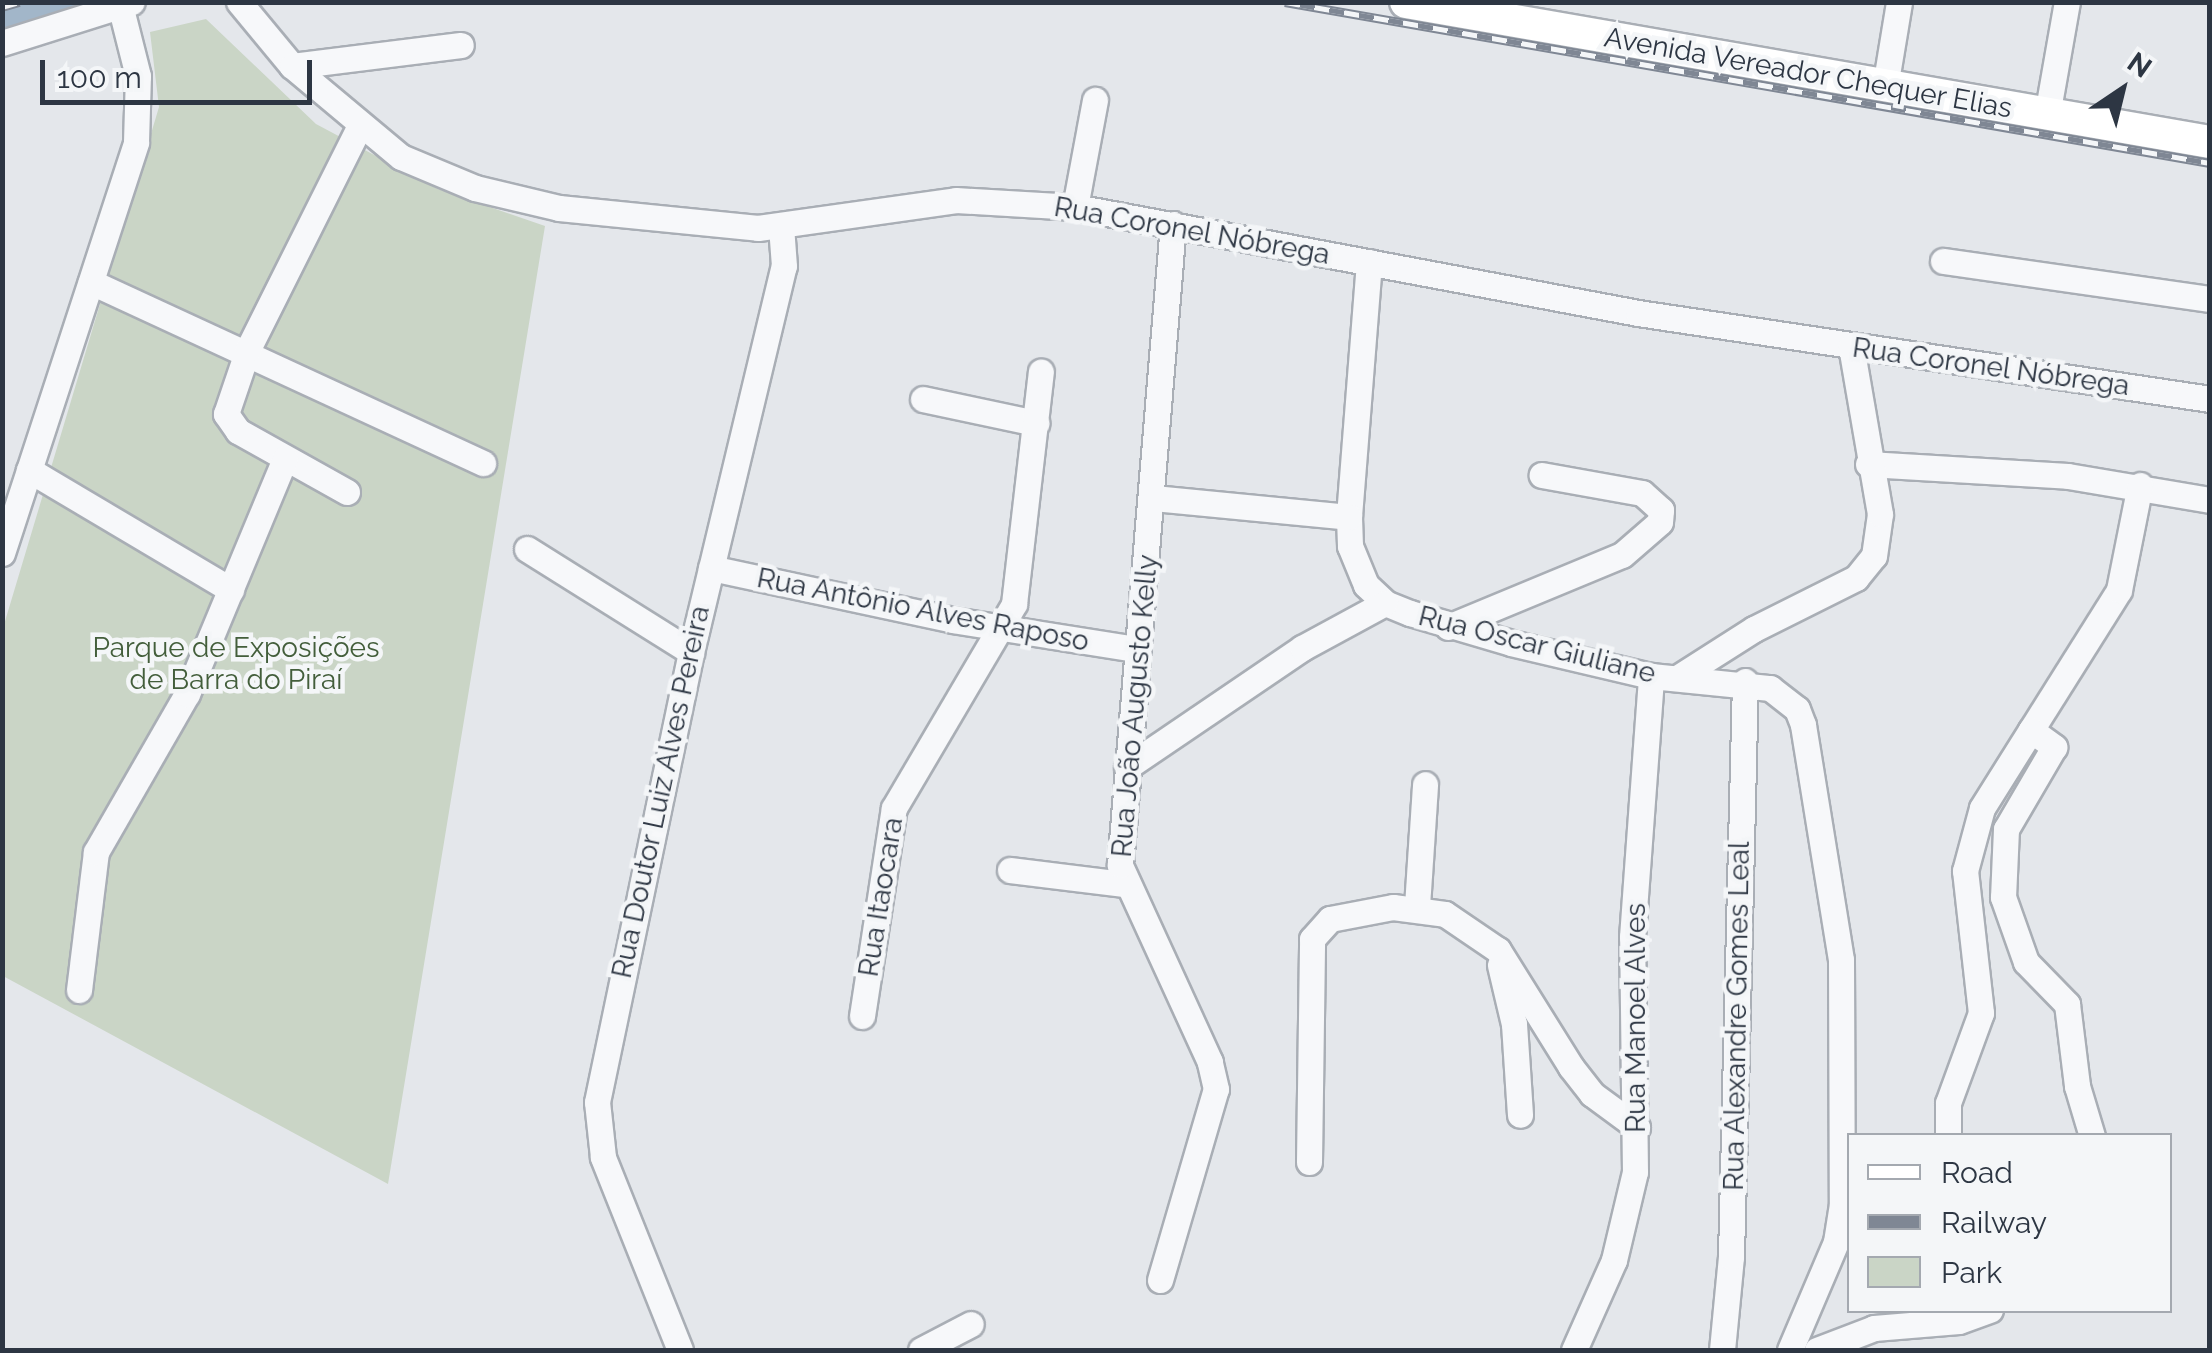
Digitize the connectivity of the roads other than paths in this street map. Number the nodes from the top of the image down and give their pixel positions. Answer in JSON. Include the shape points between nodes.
{"nodes":[{"id":1,"x":240,"y":2,"type":"edge"},
{"id":2,"x":1406,"y":2,"type":"edge"},
{"id":3,"x":1899,"y":2,"type":"edge"},
{"id":4,"x":2067,"y":2,"type":"edge"},
{"id":5,"x":126,"y":4,"type":"edge"},
{"id":6,"x":2,"y":43,"type":"edge"},
{"id":7,"x":461,"y":46,"type":"dead end"},
{"id":8,"x":292,"y":66,"type":"junction"},
{"id":9,"x":1886,"y":87,"type":"junction"},
{"id":10,"x":1095,"y":100,"type":"dead end"},
{"id":11,"x":2047,"y":115,"type":"junction"},
{"id":12,"x":360,"y":127,"type":"junction"},
{"id":13,"x":2210,"y":142,"type":"edge"},
{"id":14,"x":1076,"y":207,"type":"junction"},
{"id":15,"x":1173,"y":224,"type":"junction"},
{"id":16,"x":782,"y":226,"type":"junction"},
{"id":17,"x":1943,"y":261,"type":"dead end"},
{"id":18,"x":1369,"y":262,"type":"junction"},
{"id":19,"x":92,"y":282,"type":"junction"},
{"id":20,"x":2210,"y":299,"type":"edge"},
{"id":21,"x":1851,"y":346,"type":"junction"},
{"id":22,"x":248,"y":349,"type":"junction"},
{"id":23,"x":1041,"y":372,"type":"dead end"},
{"id":24,"x":923,"y":399,"type":"dead end"},
{"id":25,"x":2210,"y":399,"type":"edge"},
{"id":26,"x":1036,"y":423,"type":"junction"},
{"id":27,"x":285,"y":458,"type":"junction"},
{"id":28,"x":484,"y":463,"type":"dead end"},
{"id":29,"x":1868,"y":464,"type":"junction"},
{"id":30,"x":29,"y":470,"type":"junction"},
{"id":31,"x":1542,"y":475,"type":"dead end"},
{"id":32,"x":2140,"y":485,"type":"junction"},
{"id":33,"x":347,"y":492,"type":"dead end"},
{"id":34,"x":1153,"y":498,"type":"junction"},
{"id":35,"x":2210,"y":500,"type":"edge"},
{"id":36,"x":1348,"y":517,"type":"junction"},
{"id":37,"x":527,"y":549,"type":"dead end"},
{"id":38,"x":2,"y":553,"type":"edge"},
{"id":39,"x":711,"y":568,"type":"junction"},
{"id":40,"x":230,"y":590,"type":"junction"},
{"id":41,"x":1385,"y":604,"type":"junction"},
{"id":42,"x":1002,"y":627,"type":"junction"},
{"id":43,"x":1448,"y":627,"type":"junction"},
{"id":44,"x":1137,"y":649,"type":"junction"},
{"id":45,"x":691,"y":652,"type":"junction"},
{"id":46,"x":1664,"y":677,"type":"junction"},
{"id":47,"x":1745,"y":681,"type":"junction"},
{"id":48,"x":2031,"y":730,"type":"junction"},
{"id":49,"x":1128,"y":767,"type":"junction"},
{"id":50,"x":1425,"y":784,"type":"dead end"},
{"id":51,"x":1010,"y":870,"type":"dead end"},
{"id":52,"x":1124,"y":884,"type":"junction"},
{"id":53,"x":1416,"y":906,"type":"junction"},
{"id":54,"x":1498,"y":950,"type":"junction"},
{"id":55,"x":78,"y":990,"type":"dead end"},
{"id":56,"x":862,"y":1016,"type":"dead end"},
{"id":57,"x":1520,"y":1115,"type":"dead end"},
{"id":58,"x":1637,"y":1127,"type":"junction"},
{"id":59,"x":1948,"y":1133,"type":"edge"},
{"id":60,"x":2091,"y":1133,"type":"edge"},
{"id":61,"x":1309,"y":1162,"type":"dead end"},
{"id":62,"x":1160,"y":1280,"type":"dead end"},
{"id":63,"x":1982,"y":1313,"type":"edge"},
{"id":64,"x":972,"y":1324,"type":"dead end"},
{"id":65,"x":680,"y":1350,"type":"edge"},
{"id":66,"x":921,"y":1350,"type":"edge"},
{"id":67,"x":1574,"y":1350,"type":"edge"},
{"id":68,"x":1722,"y":1350,"type":"edge"},
{"id":69,"x":1790,"y":1350,"type":"edge"},
{"id":70,"x":1817,"y":1350,"type":"edge"}],
"edges":[{"from":1,"to":8,"type":"street","name":"Rua Coronel Nóbrega"},
{"from":2,"to":9,"type":"main road","name":"Avenida Vereador Chequer Elias"},
{"from":3,"to":9,"type":"street"},
{"from":4,"to":11,"type":"street"},
{"from":5,"to":6,"type":"street"},
{"from":5,"to":19,"type":"street","via":[[140,108],[136,142]]},
{"from":7,"to":8,"type":"street"},
{"from":8,"to":12,"type":"street","name":"Rua Coronel Nóbrega"},
{"from":9,"to":11,"type":"main road","name":"Avenida Vereador Chequer Elias"},
{"from":10,"to":14,"type":"street"},
{"from":11,"to":13,"type":"main road","name":"Avenida Vereador Chequer Elias"},
{"from":12,"to":16,"type":"street","name":"Rua Coronel Nóbrega","via":[[439,176],[491,192],[618,216]]},
{"from":12,"to":22,"type":"street"},
{"from":14,"to":15,"type":"street","name":"Rua Coronel Nóbrega"},
{"from":14,"to":16,"type":"street","name":"Rua Coronel Nóbrega","via":[[956,200]]},
{"from":15,"to":18,"type":"street","name":"Rua Coronel Nóbrega"},
{"from":15,"to":34,"type":"street","name":"Rua João Augusto Kelly"},
{"from":16,"to":39,"type":"street","name":"Rua Doutor Luiz Alves Pereira","via":[[784,266]]},
{"from":17,"to":20,"type":"street"},
{"from":18,"to":21,"type":"street","name":"Rua Coronel Nóbrega"},
{"from":18,"to":36,"type":"street","name":"Rua Oscar Giuliane"},
{"from":19,"to":22,"type":"street"},
{"from":19,"to":30,"type":"street"},
{"from":21,"to":25,"type":"street","name":"Rua Coronel Nóbrega"},
{"from":21,"to":29,"type":"street"},
{"from":22,"to":27,"type":"street","via":[[226,414],[238,431]]},
{"from":22,"to":28,"type":"street"},
{"from":23,"to":26,"type":"street","name":"Rua Itaocara"},
{"from":24,"to":26,"type":"street"},
{"from":26,"to":42,"type":"street","name":"Rua Itaocara","via":[[1018,588]]},
{"from":27,"to":33,"type":"street"},
{"from":27,"to":40,"type":"street"},
{"from":29,"to":32,"type":"street"},
{"from":29,"to":46,"type":"street","via":[[1882,537],[1856,578]]},
{"from":30,"to":38,"type":"street"},
{"from":30,"to":40,"type":"street"},
{"from":31,"to":43,"type":"street","via":[[1642,493],[1661,510],[1660,522],[1622,555]]},
{"from":32,"to":35,"type":"street"},
{"from":32,"to":48,"type":"street","via":[[2119,590]]},
{"from":34,"to":36,"type":"street"},
{"from":34,"to":44,"type":"street","name":"Rua João Augusto Kelly"},
{"from":36,"to":41,"type":"street","name":"Rua Oscar Giuliane","via":[[1356,567]]},
{"from":37,"to":45,"type":"street"},
{"from":39,"to":42,"type":"street","name":"Rua Antônio Alves Raposo"},
{"from":39,"to":45,"type":"street","name":"Rua Doutor Luiz Alves Pereira"},
{"from":40,"to":55,"type":"street","via":[[187,694],[96,852]]},
{"from":41,"to":43,"type":"street","name":"Rua Oscar Giuliane"},
{"from":41,"to":49,"type":"street","via":[[1302,648]]},
{"from":42,"to":44,"type":"street","name":"Rua Antônio Alves Raposo"},
{"from":42,"to":56,"type":"street","name":"Rua Itaocara","via":[[894,808]]},
{"from":43,"to":46,"type":"street","name":"Rua Oscar Giuliane"},
{"from":44,"to":49,"type":"street","name":"Rua João Augusto Kelly"},
{"from":45,"to":65,"type":"street","name":"Rua Doutor Luiz Alves Pereira","via":[[596,1102],[604,1157]]},
{"from":46,"to":47,"type":"street","name":"Rua Oscar Giuliane"},
{"from":46,"to":58,"type":"street","name":"Rua Manoel Alves","via":[[1632,937]]},
{"from":47,"to":68,"type":"street","name":"Rua Alexandre Gomes Leal","via":[[1732,1257]]},
{"from":47,"to":69,"type":"street","via":[[1786,697],[1803,724],[1841,960],[1841,1222]]},
{"from":48,"to":59,"type":"street","via":[[1982,808],[1965,871],[1980,1013],[1948,1103]]},
{"from":48,"to":60,"type":"street","via":[[2054,747],[2006,829],[2003,897],[2026,962],[2067,1004],[2074,1073]]},
{"from":49,"to":52,"type":"street","name":"Rua João Augusto Kelly","via":[[1119,847]]},
{"from":50,"to":53,"type":"street"},
{"from":51,"to":52,"type":"street"},
{"from":52,"to":62,"type":"street","name":"Rua João Augusto Kelly","via":[[1210,1062],[1216,1090]]},
{"from":53,"to":54,"type":"street","via":[[1468,926]]},
{"from":53,"to":61,"type":"street","via":[[1363,911],[1316,928]]},
{"from":54,"to":57,"type":"street","via":[[1514,1024]]},
{"from":54,"to":58,"type":"street","via":[[1582,1081]]},
{"from":58,"to":67,"type":"street","name":"Rua Manoel Alves","via":[[1621,1236]]},
{"from":63,"to":70,"type":"street","via":[[1874,1328]]},
{"from":64,"to":66,"type":"street"}]}
